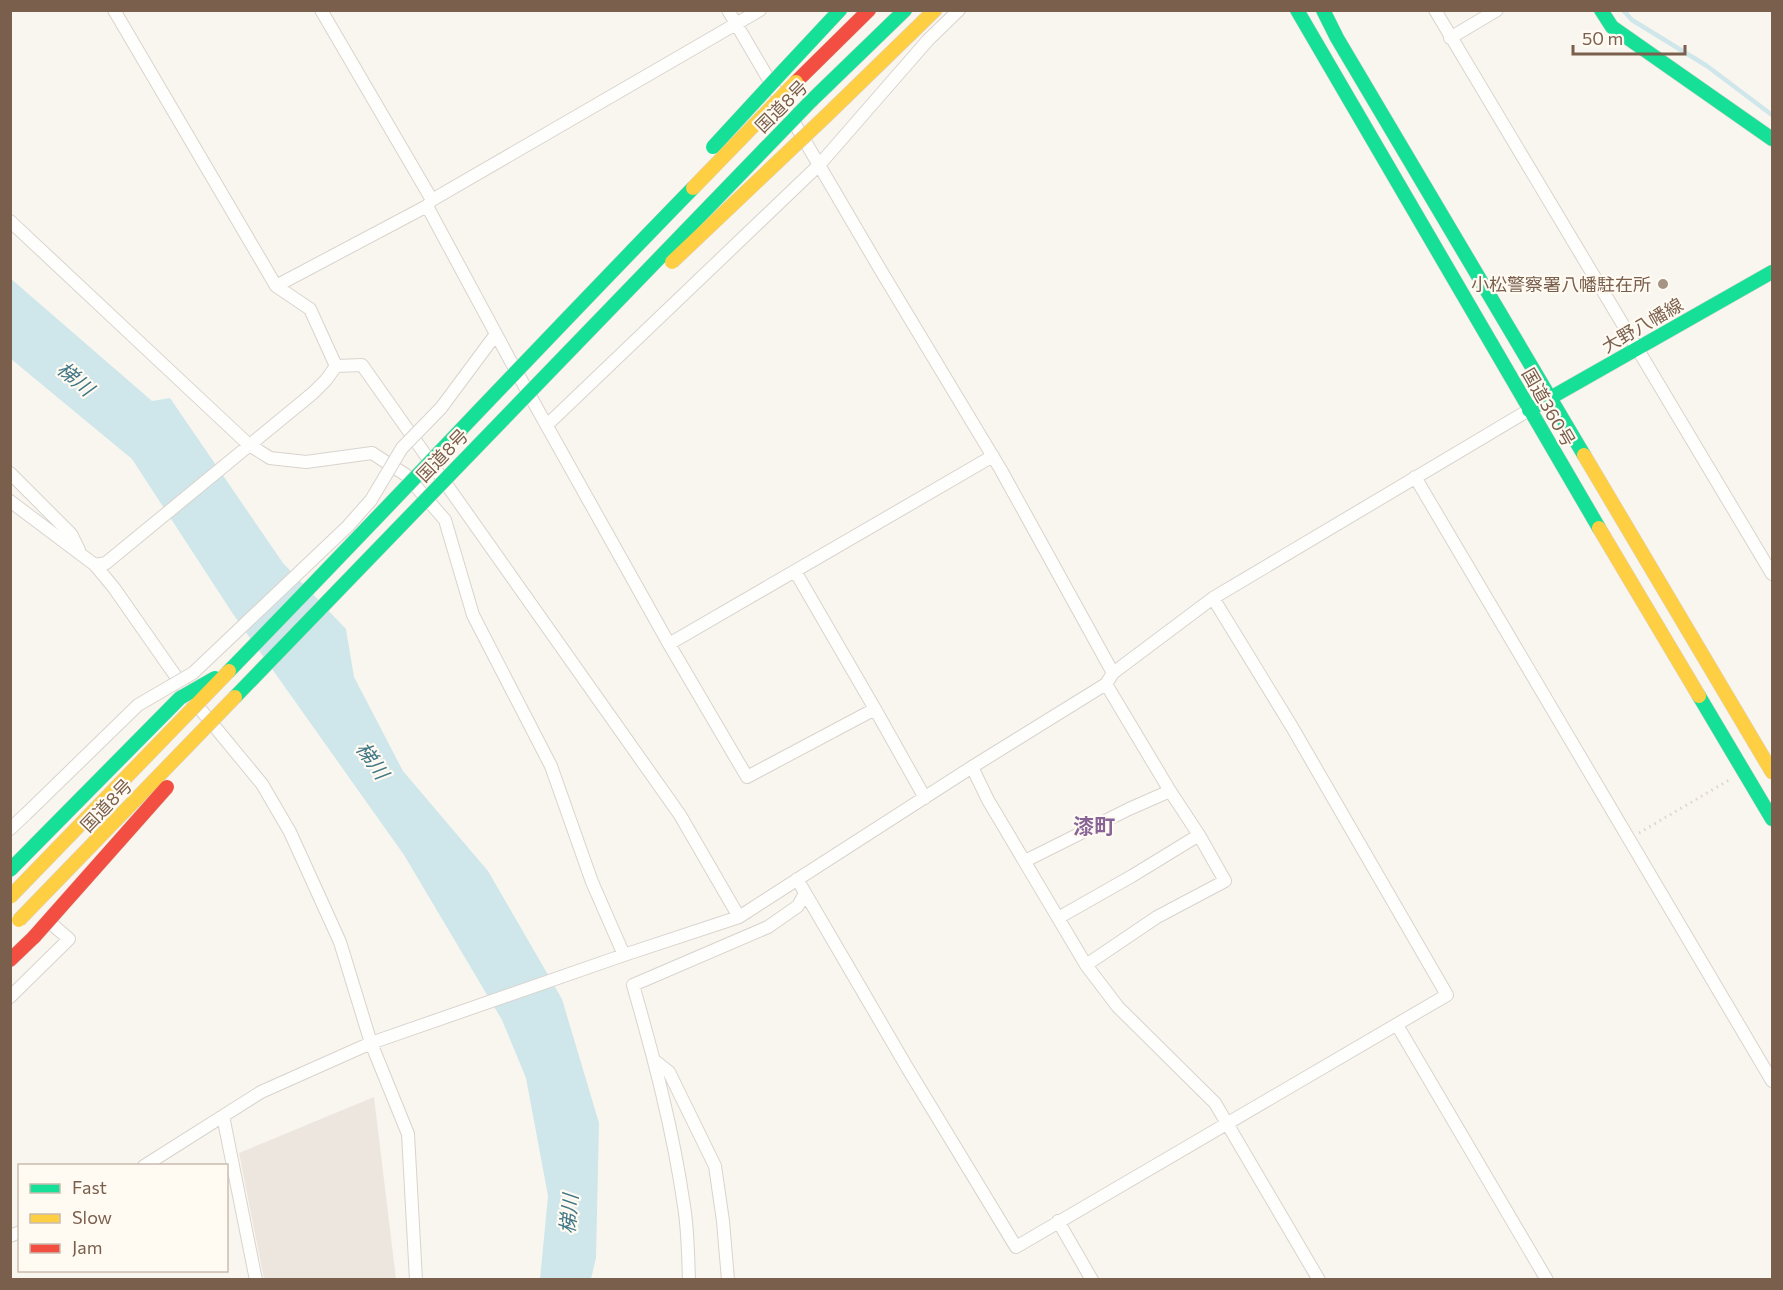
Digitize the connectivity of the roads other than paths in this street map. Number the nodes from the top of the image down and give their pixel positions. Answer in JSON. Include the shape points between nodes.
{"nodes":[{"id":1,"x":114,"y":10,"type":"edge"},
{"id":2,"x":321,"y":10,"type":"edge"},
{"id":3,"x":729,"y":10,"type":"edge"},
{"id":4,"x":760,"y":10,"type":"edge"},
{"id":5,"x":840,"y":10,"type":"edge"},
{"id":6,"x":869,"y":10,"type":"edge"},
{"id":7,"x":905,"y":10,"type":"edge"},
{"id":8,"x":935,"y":10,"type":"edge"},
{"id":9,"x":959,"y":10,"type":"edge"},
{"id":10,"x":1297,"y":10,"type":"edge"},
{"id":11,"x":1323,"y":10,"type":"edge"},
{"id":12,"x":1435,"y":10,"type":"edge"},
{"id":13,"x":1497,"y":10,"type":"edge"},
{"id":14,"x":1601,"y":10,"type":"edge"},
{"id":15,"x":737,"y":24,"type":"junction"},
{"id":16,"x":1450,"y":39,"type":"junction"},
{"id":17,"x":1773,"y":139,"type":"edge"},
{"id":18,"x":820,"y":164,"type":"junction"},
{"id":19,"x":429,"y":203,"type":"junction"},
{"id":20,"x":10,"y":221,"type":"edge"},
{"id":21,"x":1773,"y":272,"type":"edge"},
{"id":22,"x":606,"y":277,"type":"junction"},
{"id":23,"x":276,"y":286,"type":"junction"},
{"id":24,"x":626,"y":290,"type":"junction"},
{"id":25,"x":496,"y":334,"type":"junction"},
{"id":26,"x":1638,"y":349,"type":"junction"},
{"id":27,"x":336,"y":366,"type":"junction"},
{"id":28,"x":1550,"y":398,"type":"junction"},
{"id":29,"x":1529,"y":410,"type":"junction"},
{"id":30,"x":547,"y":425,"type":"junction"},
{"id":31,"x":246,"y":447,"type":"junction"},
{"id":32,"x":993,"y":456,"type":"junction"},
{"id":33,"x":10,"y":473,"type":"edge"},
{"id":34,"x":1415,"y":477,"type":"junction"},
{"id":35,"x":10,"y":501,"type":"edge"},
{"id":36,"x":81,"y":554,"type":"junction"},
{"id":37,"x":100,"y":564,"type":"junction"},
{"id":38,"x":795,"y":571,"type":"junction"},
{"id":39,"x":1773,"y":574,"type":"edge"},
{"id":40,"x":1213,"y":598,"type":"junction"},
{"id":41,"x":669,"y":644,"type":"junction"},
{"id":42,"x":234,"y":668,"type":"junction"},
{"id":43,"x":1113,"y":673,"type":"junction"},
{"id":44,"x":256,"y":676,"type":"junction"},
{"id":45,"x":1106,"y":684,"type":"junction"},
{"id":46,"x":875,"y":709,"type":"junction"},
{"id":47,"x":972,"y":767,"type":"junction"},
{"id":48,"x":1773,"y":772,"type":"edge"},
{"id":49,"x":1170,"y":791,"type":"junction"},
{"id":50,"x":925,"y":798,"type":"junction"},
{"id":51,"x":1773,"y":819,"type":"edge"},
{"id":52,"x":10,"y":829,"type":"edge"},
{"id":53,"x":1199,"y":835,"type":"junction"},
{"id":54,"x":1025,"y":861,"type":"junction"},
{"id":55,"x":10,"y":870,"type":"edge"},
{"id":56,"x":796,"y":879,"type":"junction"},
{"id":57,"x":805,"y":893,"type":"junction"},
{"id":58,"x":10,"y":897,"type":"edge"},
{"id":59,"x":739,"y":917,"type":"junction"},
{"id":60,"x":1058,"y":918,"type":"junction"},
{"id":61,"x":15,"y":925,"type":"edge"},
{"id":62,"x":54,"y":926,"type":"dead end"},
{"id":63,"x":624,"y":955,"type":"junction"},
{"id":64,"x":10,"y":960,"type":"edge"},
{"id":65,"x":1086,"y":964,"type":"junction"},
{"id":66,"x":10,"y":997,"type":"edge"},
{"id":67,"x":1397,"y":1025,"type":"junction"},
{"id":68,"x":376,"y":1042,"type":"junction"},
{"id":69,"x":655,"y":1061,"type":"junction"},
{"id":70,"x":1773,"y":1082,"type":"edge"},
{"id":71,"x":223,"y":1116,"type":"junction"},
{"id":72,"x":1228,"y":1123,"type":"junction"},
{"id":73,"x":147,"y":1164,"type":"edge"},
{"id":74,"x":1058,"y":1221,"type":"junction"},
{"id":75,"x":256,"y":1280,"type":"edge"},
{"id":76,"x":416,"y":1280,"type":"edge"},
{"id":77,"x":689,"y":1280,"type":"edge"},
{"id":78,"x":728,"y":1280,"type":"edge"},
{"id":79,"x":1092,"y":1280,"type":"edge"},
{"id":80,"x":1319,"y":1280,"type":"edge"},
{"id":81,"x":1547,"y":1280,"type":"edge"}],
"edges":[{"from":1,"to":23,"type":"street"},
{"from":2,"to":19,"type":"street"},
{"from":3,"to":15,"type":"street"},
{"from":4,"to":15,"type":"street"},
{"from":5,"to":22,"type":"main road","bridge":true,"via":[[695,167]]},
{"from":6,"to":22,"type":"main road","name":"国道8号","bridge":true},
{"from":7,"to":24,"type":"main road","name":"国道8号","bridge":true},
{"from":8,"to":24,"type":"main road","bridge":true,"via":[[669,265]]},
{"from":9,"to":18,"type":"street"},
{"from":10,"to":29,"type":"main road","name":"国道360号"},
{"from":11,"to":28,"type":"main road","name":"国道360号"},
{"from":12,"to":16,"type":"street"},
{"from":13,"to":16,"type":"street"},
{"from":14,"to":17,"type":"main road","via":[[1612,27]]},
{"from":15,"to":18,"type":"street"},
{"from":15,"to":19,"type":"street"},
{"from":16,"to":26,"type":"street"},
{"from":18,"to":30,"type":"street"},
{"from":18,"to":32,"type":"street"},
{"from":19,"to":23,"type":"street"},
{"from":19,"to":25,"type":"street"},
{"from":20,"to":31,"type":"street"},
{"from":21,"to":26,"type":"main road","name":"大野八幡線"},
{"from":22,"to":42,"type":"main road","name":"国道8号","bridge":true},
{"from":23,"to":27,"type":"street","via":[[310,309]]},
{"from":24,"to":44,"type":"main road","name":"国道8号","bridge":true},
{"from":25,"to":30,"type":"street"},
{"from":25,"to":52,"type":"street","bridge":true,"via":[[441,408],[402,448],[371,500],[348,526],[193,673],[138,705]]},
{"from":26,"to":28,"type":"main road","name":"大野八幡線"},
{"from":26,"to":39,"type":"street"},
{"from":27,"to":31,"type":"street","via":[[313,393]]},
{"from":27,"to":59,"type":"street","via":[[362,366],[680,814]]},
{"from":28,"to":29,"type":"main road","name":"大野八幡線"},
{"from":28,"to":48,"type":"main road","name":"国道360号"},
{"from":29,"to":34,"type":"street"},
{"from":29,"to":51,"type":"main road","name":"国道360号"},
{"from":30,"to":41,"type":"street"},
{"from":31,"to":37,"type":"street"},
{"from":31,"to":63,"type":"street","via":[[270,458],[306,462],[372,453],[406,475],[445,520],[473,615],[551,766],[592,882]]},
{"from":32,"to":38,"type":"street"},
{"from":32,"to":43,"type":"street"},
{"from":33,"to":36,"type":"street","via":[[71,534]]},
{"from":34,"to":40,"type":"street"},
{"from":34,"to":70,"type":"street"},
{"from":35,"to":36,"type":"street"},
{"from":36,"to":37,"type":"street"},
{"from":37,"to":68,"type":"street","via":[[191,698],[262,784],[290,832],[340,942]]},
{"from":38,"to":41,"type":"street"},
{"from":38,"to":46,"type":"street"},
{"from":40,"to":43,"type":"street"},
{"from":40,"to":67,"type":"street","via":[[1447,995]]},
{"from":41,"to":46,"type":"street","via":[[747,777]]},
{"from":42,"to":55,"type":"main road","bridge":true,"via":[[180,698]]},
{"from":42,"to":58,"type":"main road","name":"国道8号","bridge":true},
{"from":43,"to":45,"type":"street"},
{"from":44,"to":61,"type":"main road","name":"国道8号","bridge":true},
{"from":44,"to":64,"type":"main road","bridge":true,"via":[[163,792]]},
{"from":45,"to":47,"type":"street"},
{"from":45,"to":49,"type":"street"},
{"from":46,"to":50,"type":"street"},
{"from":47,"to":50,"type":"street"},
{"from":47,"to":54,"type":"street"},
{"from":49,"to":53,"type":"street"},
{"from":49,"to":54,"type":"street"},
{"from":50,"to":56,"type":"street"},
{"from":53,"to":60,"type":"street"},
{"from":53,"to":65,"type":"street","via":[[1225,881],[1157,917]]},
{"from":54,"to":60,"type":"street"},
{"from":56,"to":57,"type":"street"},
{"from":56,"to":59,"type":"street"},
{"from":57,"to":69,"type":"street","via":[[798,906],[768,927],[633,985]]},
{"from":57,"to":74,"type":"street","via":[[1016,1246]]},
{"from":59,"to":63,"type":"street"},
{"from":60,"to":65,"type":"street"},
{"from":62,"to":66,"type":"street","via":[[69,939]]},
{"from":63,"to":68,"type":"street"},
{"from":65,"to":72,"type":"street","via":[[1118,1007],[1215,1103]]},
{"from":67,"to":72,"type":"street"},
{"from":67,"to":81,"type":"street"},
{"from":68,"to":71,"type":"street","via":[[261,1092]]},
{"from":68,"to":76,"type":"street","via":[[408,1134]]},
{"from":69,"to":77,"type":"street","via":[[685,1208]]},
{"from":69,"to":78,"type":"street","via":[[669,1072],[715,1166]]},
{"from":71,"to":73,"type":"street"},
{"from":71,"to":75,"type":"street"},
{"from":72,"to":74,"type":"street"},
{"from":72,"to":80,"type":"street"},
{"from":74,"to":79,"type":"street"}]}
